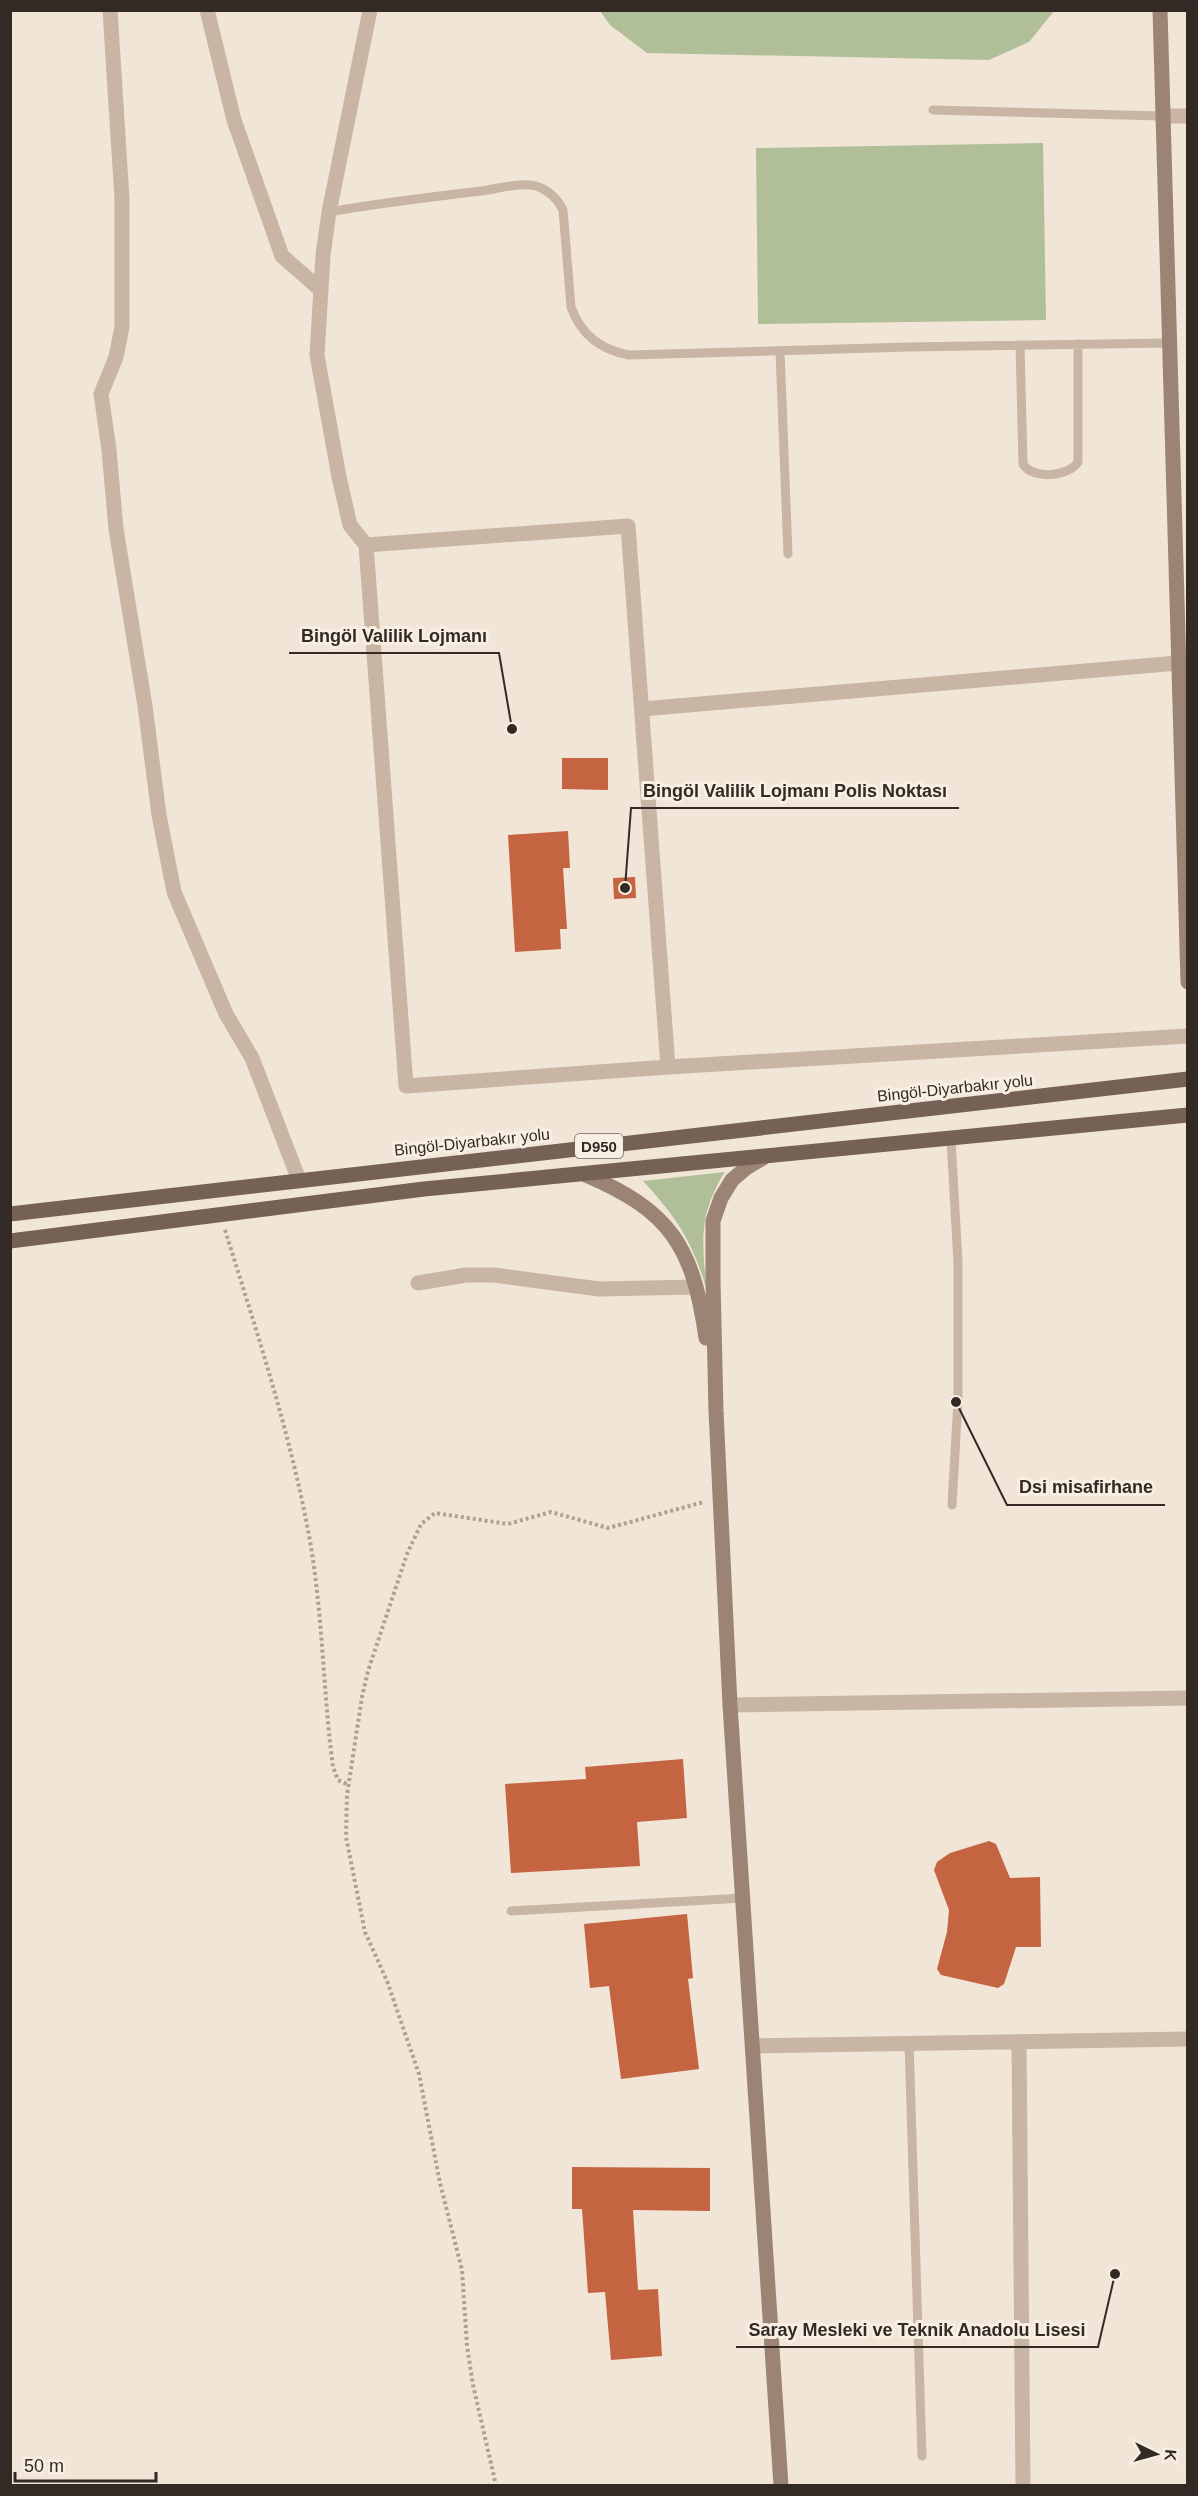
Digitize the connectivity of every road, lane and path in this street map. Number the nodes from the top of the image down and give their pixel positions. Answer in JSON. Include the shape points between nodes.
{"nodes":[{"id":1,"x":110,"y":10,"type":"edge"},
{"id":2,"x":207,"y":10,"type":"edge"},
{"id":3,"x":370,"y":10,"type":"edge"},
{"id":4,"x":1160,"y":10,"type":"edge"},
{"id":5,"x":933,"y":111,"type":"dead end"},
{"id":6,"x":1161,"y":116,"type":"junction"},
{"id":7,"x":1188,"y":116,"type":"edge"},
{"id":8,"x":329,"y":212,"type":"junction"},
{"id":9,"x":321,"y":290,"type":"junction"},
{"id":10,"x":1168,"y":343,"type":"junction"},
{"id":11,"x":1078,"y":344,"type":"junction"},
{"id":12,"x":1020,"y":345,"type":"junction"},
{"id":13,"x":780,"y":352,"type":"junction"},
{"id":14,"x":366,"y":545,"type":"junction"},
{"id":15,"x":788,"y":554,"type":"dead end"},
{"id":16,"x":1178,"y":663,"type":"junction"},
{"id":17,"x":642,"y":709,"type":"junction"},
{"id":18,"x":1188,"y":981,"type":"edge"},
{"id":19,"x":1188,"y":1036,"type":"edge"},
{"id":20,"x":668,"y":1066,"type":"junction"},
{"id":21,"x":1188,"y":1080,"type":"edge"},
{"id":22,"x":1188,"y":1115,"type":"edge"},
{"id":23,"x":951,"y":1140,"type":"junction"},
{"id":24,"x":763,"y":1158,"type":"junction"},
{"id":25,"x":586,"y":1175,"type":"junction"},
{"id":26,"x":299,"y":1180,"type":"junction"},
{"id":27,"x":10,"y":1214,"type":"edge"},
{"id":28,"x":220,"y":1215,"type":"junction"},
{"id":29,"x":10,"y":1241,"type":"edge"},
{"id":30,"x":418,"y":1283,"type":"dead end"},
{"id":31,"x":696,"y":1287,"type":"junction"},
{"id":32,"x":716,"y":1411,"type":"junction"},
{"id":33,"x":719,"y":1498,"type":"junction"},
{"id":34,"x":952,"y":1505,"type":"dead end"},
{"id":35,"x":1188,"y":1698,"type":"edge"},
{"id":36,"x":729,"y":1706,"type":"junction"},
{"id":37,"x":348,"y":1785,"type":"junction"},
{"id":38,"x":744,"y":1898,"type":"junction"},
{"id":39,"x":511,"y":1911,"type":"dead end"},
{"id":40,"x":1188,"y":2039,"type":"edge"},
{"id":41,"x":1019,"y":2042,"type":"junction"},
{"id":42,"x":909,"y":2043,"type":"junction"},
{"id":43,"x":753,"y":2046,"type":"junction"},
{"id":44,"x":922,"y":2456,"type":"dead end"},
{"id":45,"x":495,"y":2481,"type":"dead end"},
{"id":46,"x":781,"y":2486,"type":"edge"},
{"id":47,"x":1023,"y":2486,"type":"edge"}],
"edges":[{"from":1,"to":26,"type":"street","via":[[122,199],[122,327],[117,357],[101,394],[116,529],[159,815],[174,892],[226,1014],[252,1058]]},
{"from":2,"to":9,"type":"street","via":[[234,120],[282,256]]},
{"from":3,"to":8,"type":"street"},
{"from":4,"to":6,"type":"street"},
{"from":5,"to":6,"type":"lane"},
{"from":6,"to":7,"type":"street"},
{"from":6,"to":10,"type":"street"},
{"from":8,"to":9,"type":"street"},
{"from":8,"to":13,"type":"lane","via":[[532,185],[542,188],[558,201],[562,210],[571,307],[581,327],[597,343],[629,355]]},
{"from":9,"to":14,"type":"street","via":[[317,354],[321,377],[350,525]]},
{"from":10,"to":11,"type":"lane"},
{"from":10,"to":16,"type":"street"},
{"from":11,"to":12,"type":"lane"},
{"from":11,"to":12,"type":"lane","via":[[1078,462],[1066,472],[1039,474],[1030,472],[1023,464]]},
{"from":12,"to":13,"type":"lane"},
{"from":13,"to":15,"type":"lane"},
{"from":14,"to":17,"type":"street","via":[[628,526]]},
{"from":14,"to":20,"type":"street","via":[[406,1086]]},
{"from":16,"to":17,"type":"street"},
{"from":16,"to":18,"type":"street"},
{"from":17,"to":20,"type":"street"},
{"from":19,"to":20,"type":"street"},
{"from":21,"to":26,"type":"main road","name":"Bingöl-Diyarbakır yolu","number":"D950"},
{"from":22,"to":23,"type":"main road","number":"D950"},
{"from":23,"to":24,"type":"main road","number":"D950"},
{"from":23,"to":34,"type":"lane","via":[[958,1274],[958,1400]]},
{"from":24,"to":25,"type":"main road","number":"D950"},
{"from":24,"to":32,"type":"street","via":[[732,1180],[713,1221]]},
{"from":25,"to":28,"type":"main road","number":"D950","via":[[424,1189]]},
{"from":25,"to":31,"type":"street","via":[[637,1200],[670,1230],[684,1253]]},
{"from":26,"to":27,"type":"main road","name":"Bingöl-Diyarbakır yolu","number":"D950"},
{"from":28,"to":29,"type":"main road","number":"D950"},
{"from":28,"to":37,"type":"path","via":[[266,1361],[300,1491],[318,1598],[333,1767],[338,1780]]},
{"from":30,"to":31,"type":"street","via":[[494,1275],[599,1289]]},
{"from":31,"to":32,"type":"street"},
{"from":32,"to":33,"type":"street"},
{"from":33,"to":36,"type":"street"},
{"from":33,"to":37,"type":"path","via":[[608,1528],[551,1512],[508,1524],[442,1512],[428,1517],[406,1554],[368,1671]]},
{"from":35,"to":36,"type":"street"},
{"from":36,"to":38,"type":"street"},
{"from":37,"to":45,"type":"path","via":[[346,1837],[365,1932],[387,1981],[419,2074],[462,2270],[473,2385]]},
{"from":38,"to":39,"type":"lane"},
{"from":38,"to":43,"type":"street"},
{"from":40,"to":41,"type":"street"},
{"from":41,"to":42,"type":"street"},
{"from":41,"to":47,"type":"street"},
{"from":42,"to":43,"type":"street"},
{"from":42,"to":44,"type":"lane"},
{"from":43,"to":46,"type":"street"}]}
